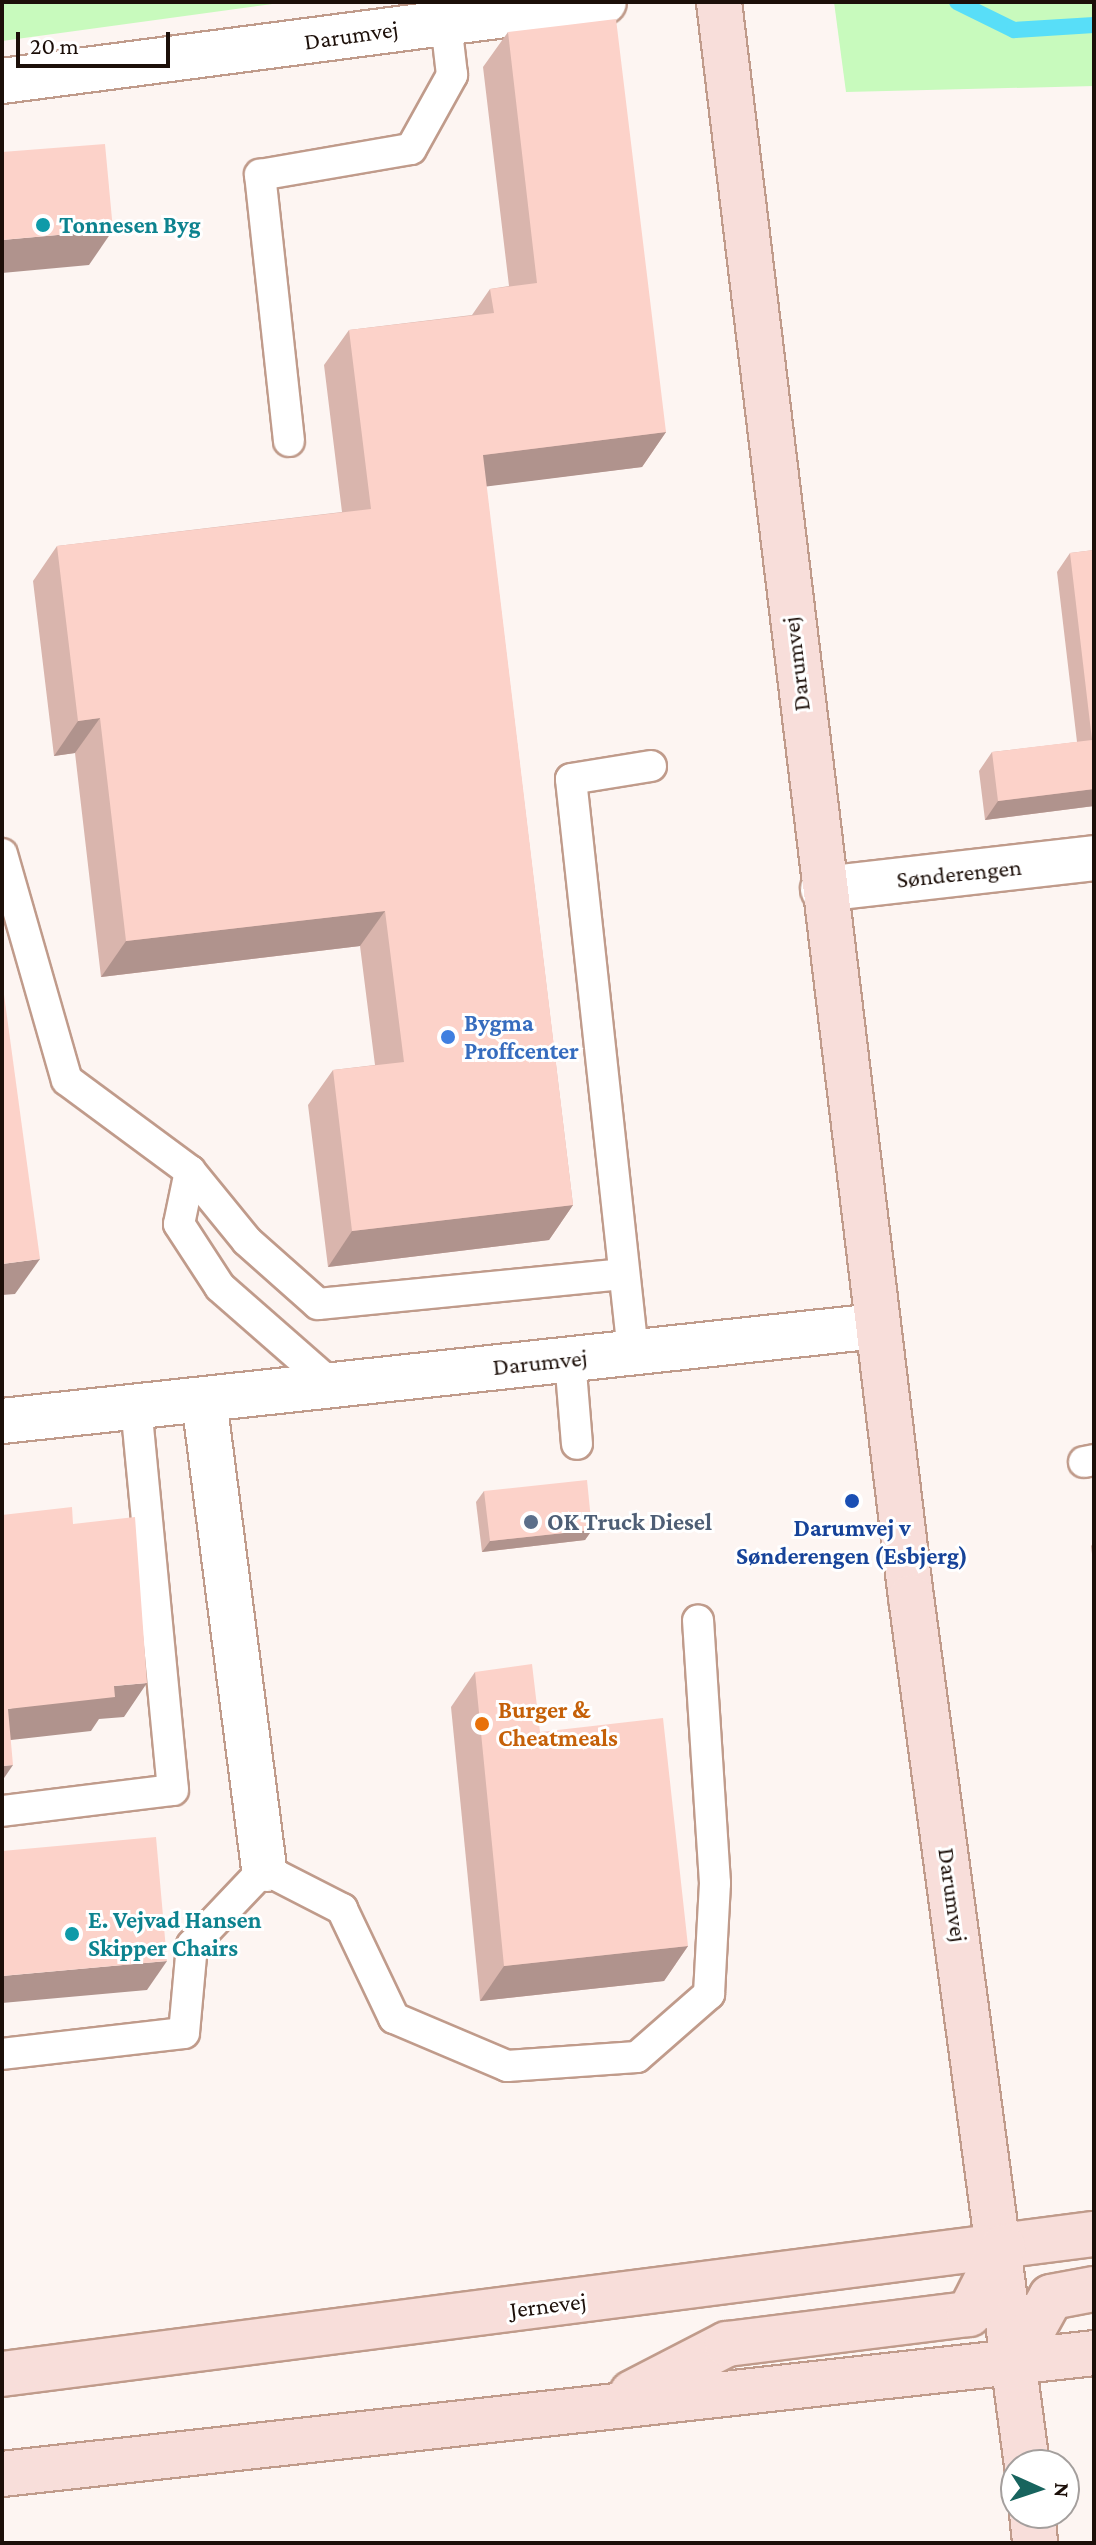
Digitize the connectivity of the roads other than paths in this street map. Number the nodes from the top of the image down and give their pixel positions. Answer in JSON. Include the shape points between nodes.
{"nodes":[{"id":1,"x":604,"y":2,"type":"edge"},
{"id":2,"x":719,"y":2,"type":"edge"},
{"id":3,"x":446,"y":23,"type":"junction"},
{"id":4,"x":2,"y":81,"type":"edge"},
{"id":5,"x":289,"y":441,"type":"dead end"},
{"id":6,"x":651,"y":766,"type":"dead end"},
{"id":7,"x":2,"y":854,"type":"edge"},
{"id":8,"x":1094,"y":858,"type":"edge"},
{"id":9,"x":823,"y":889,"type":"junction"},
{"id":10,"x":190,"y":1171,"type":"junction"},
{"id":11,"x":623,"y":1274,"type":"junction"},
{"id":12,"x":877,"y":1326,"type":"junction"},
{"id":13,"x":633,"y":1352,"type":"junction"},
{"id":14,"x":570,"y":1359,"type":"junction"},
{"id":15,"x":333,"y":1386,"type":"junction"},
{"id":16,"x":204,"y":1400,"type":"junction"},
{"id":17,"x":136,"y":1408,"type":"junction"},
{"id":18,"x":2,"y":1421,"type":"edge"},
{"id":19,"x":577,"y":1444,"type":"dead end"},
{"id":20,"x":698,"y":1621,"type":"dead end"},
{"id":21,"x":2,"y":1811,"type":"edge"},
{"id":22,"x":264,"y":1869,"type":"junction"},
{"id":23,"x":2,"y":2054,"type":"edge"},
{"id":24,"x":1094,"y":2234,"type":"edge"},
{"id":25,"x":1003,"y":2247,"type":"junction"},
{"id":26,"x":1094,"y":2289,"type":"edge"},
{"id":27,"x":1094,"y":2353,"type":"edge"},
{"id":28,"x":1016,"y":2360,"type":"junction"},
{"id":29,"x":2,"y":2374,"type":"edge"},
{"id":30,"x":609,"y":2405,"type":"junction"},
{"id":31,"x":1025,"y":2449,"type":"edge"},
{"id":32,"x":2,"y":2474,"type":"edge"}],
"edges":[{"from":1,"to":3,"type":"street","name":"Darumvej"},
{"from":2,"to":9,"type":"main road","name":"Darumvej"},
{"from":3,"to":4,"type":"street","name":"Darumvej"},
{"from":3,"to":5,"type":"lane","via":[[452,75],[411,149],[260,175]]},
{"from":6,"to":11,"type":"lane","via":[[571,779]]},
{"from":7,"to":10,"type":"lane","via":[[67,1080]]},
{"from":8,"to":9,"type":"street","name":"Sønderengen"},
{"from":9,"to":12,"type":"main road","name":"Darumvej"},
{"from":10,"to":11,"type":"lane","via":[[247,1241],[318,1304]]},
{"from":10,"to":15,"type":"lane","via":[[179,1224],[212,1274]]},
{"from":11,"to":13,"type":"lane"},
{"from":12,"to":13,"type":"street","name":"Darumvej"},
{"from":12,"to":25,"type":"main road","name":"Darumvej"},
{"from":13,"to":14,"type":"street","name":"Darumvej"},
{"from":14,"to":15,"type":"street","name":"Darumvej"},
{"from":14,"to":19,"type":"lane"},
{"from":15,"to":16,"type":"street","name":"Darumvej"},
{"from":16,"to":17,"type":"street","name":"Darumvej"},
{"from":16,"to":22,"type":"street"},
{"from":17,"to":18,"type":"street","name":"Darumvej"},
{"from":17,"to":21,"type":"lane","via":[[173,1790]]},
{"from":20,"to":22,"type":"lane","via":[[715,1883],[709,1994],[637,2057],[507,2066],[394,2018],[342,1909]]},
{"from":22,"to":23,"type":"lane","via":[[192,1945],[184,2033]]},
{"from":24,"to":25,"type":"main road","name":"Jernevej"},
{"from":25,"to":28,"type":"main road","name":"Darumvej"},
{"from":25,"to":29,"type":"main road","name":"Jernevej"},
{"from":25,"to":30,"type":"main road","via":[[969,2314],[727,2344]]},
{"from":26,"to":28,"type":"main road","via":[[1051,2297]]},
{"from":27,"to":28,"type":"main road"},
{"from":28,"to":30,"type":"main road"},
{"from":28,"to":31,"type":"main road","name":"Darumvej"},
{"from":30,"to":32,"type":"main road"}]}
